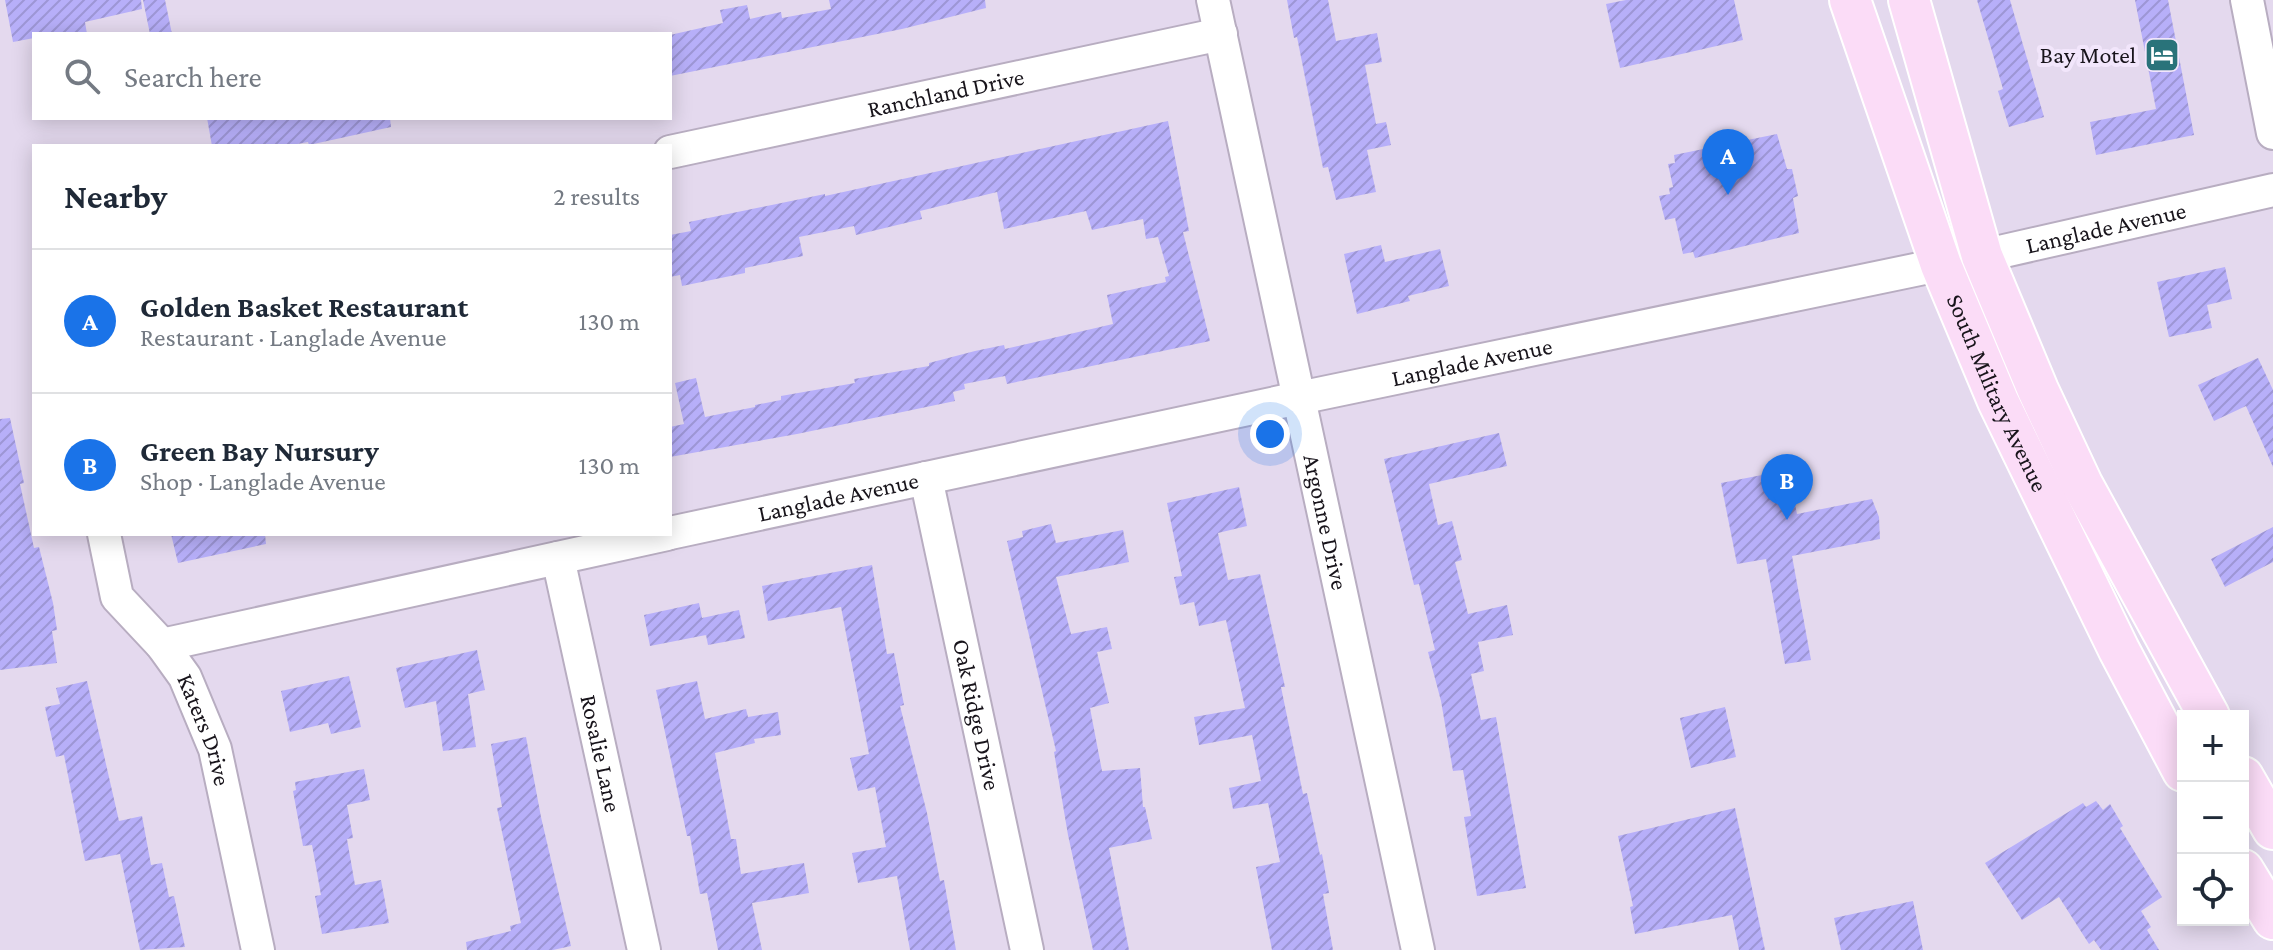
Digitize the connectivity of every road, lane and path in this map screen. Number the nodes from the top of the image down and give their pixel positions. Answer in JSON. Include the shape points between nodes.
{"nodes":[{"id":1,"x":1213,"y":0,"type":"edge"},
{"id":2,"x":1850,"y":0,"type":"edge"},
{"id":3,"x":1909,"y":0,"type":"edge"},
{"id":4,"x":2247,"y":0,"type":"edge"},
{"id":5,"x":1221,"y":34,"type":"junction"},
{"id":6,"x":2273,"y":133,"type":"edge"},
{"id":7,"x":672,"y":152,"type":"edge"},
{"id":8,"x":2273,"y":190,"type":"edge"},
{"id":9,"x":1982,"y":256,"type":"junction"},
{"id":10,"x":1941,"y":265,"type":"junction"},
{"id":11,"x":1299,"y":398,"type":"junction"},
{"id":12,"x":926,"y":478,"type":"junction"},
{"id":13,"x":672,"y":533,"type":"edge"},
{"id":14,"x":104,"y":536,"type":"edge"},
{"id":15,"x":660,"y":536,"type":"edge"},
{"id":16,"x":558,"y":558,"type":"junction"},
{"id":17,"x":162,"y":645,"type":"junction"},
{"id":18,"x":2206,"y":710,"type":"edge"},
{"id":19,"x":2177,"y":760,"type":"edge"},
{"id":20,"x":2246,"y":782,"type":"edge"},
{"id":21,"x":2273,"y":829,"type":"edge"},
{"id":22,"x":2249,"y":880,"type":"edge"},
{"id":23,"x":2273,"y":919,"type":"edge"},
{"id":24,"x":258,"y":950,"type":"edge"},
{"id":25,"x":644,"y":950,"type":"edge"},
{"id":26,"x":1027,"y":950,"type":"edge"},
{"id":27,"x":1418,"y":950,"type":"edge"}],
"edges":[{"from":1,"to":5,"type":"street","name":"Argonne Drive"},
{"from":2,"to":10,"type":"main road","name":"South Military Avenue"},
{"from":3,"to":9,"type":"main road","name":"South Military Avenue"},
{"from":4,"to":6,"type":"street"},
{"from":5,"to":7,"type":"street","name":"Ranchland Drive"},
{"from":5,"to":11,"type":"street","name":"Argonne Drive"},
{"from":8,"to":9,"type":"street","name":"Langlade Avenue"},
{"from":9,"to":10,"type":"street","name":"Langlade Avenue"},
{"from":9,"to":18,"type":"main road","name":"South Military Avenue","via":[[2082,484]]},
{"from":10,"to":11,"type":"street","name":"Langlade Avenue"},
{"from":10,"to":19,"type":"main road","name":"South Military Avenue","via":[[1998,401]]},
{"from":11,"to":12,"type":"street","name":"Langlade Avenue"},
{"from":11,"to":27,"type":"street","name":"Argonne Drive"},
{"from":12,"to":13,"type":"street","name":"Langlade Avenue"},
{"from":12,"to":26,"type":"street","name":"Oak Ridge Drive"},
{"from":14,"to":17,"type":"street","name":"Katers Drive","via":[[117,597]]},
{"from":15,"to":16,"type":"street","name":"Langlade Avenue"},
{"from":16,"to":17,"type":"street","name":"Langlade Avenue"},
{"from":16,"to":25,"type":"street","name":"Rosalie Lane"},
{"from":17,"to":24,"type":"street","name":"Katers Drive","via":[[185,677],[215,749]]},
{"from":20,"to":21,"type":"main road"},
{"from":22,"to":23,"type":"main road"}]}
